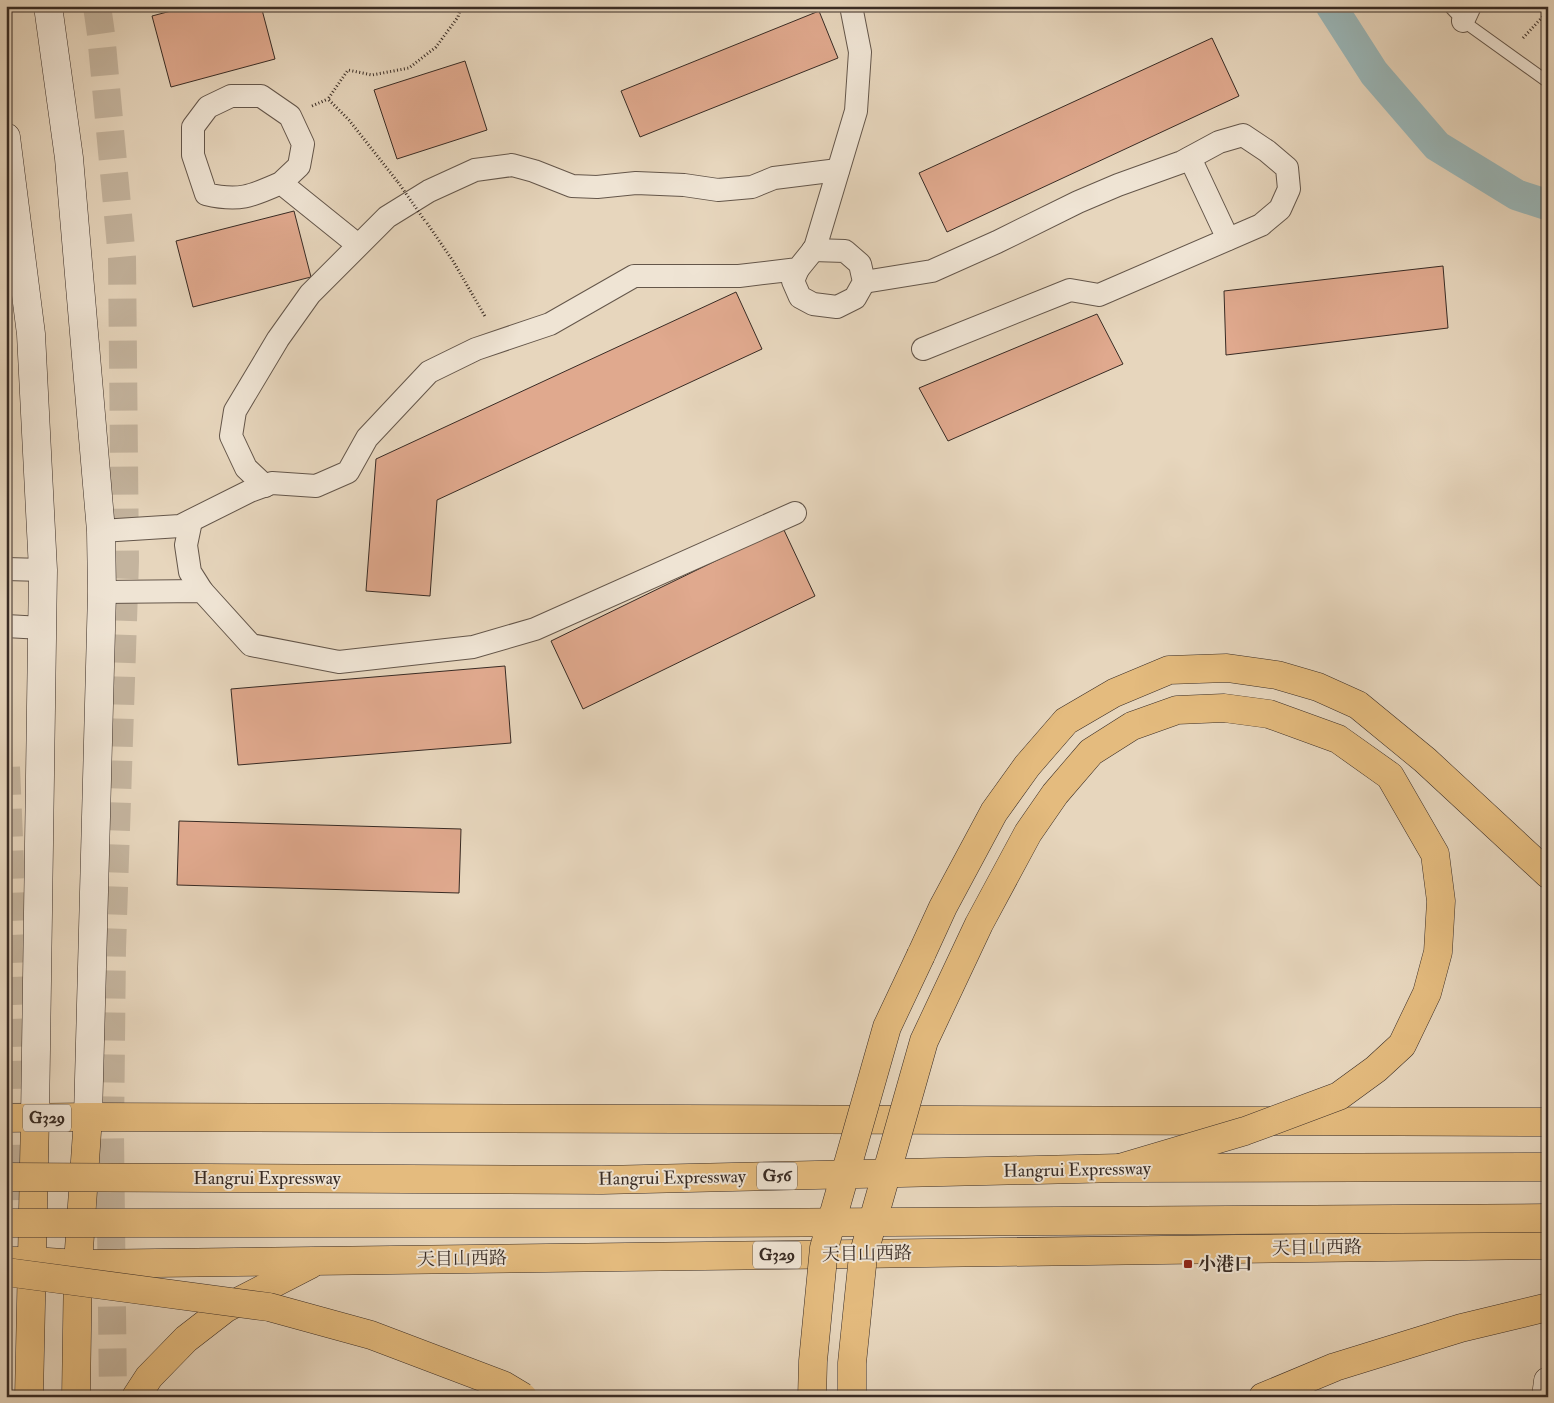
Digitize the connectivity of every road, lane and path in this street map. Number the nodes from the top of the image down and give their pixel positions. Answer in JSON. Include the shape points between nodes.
{"nodes":[{"id":1,"x":48,"y":6,"type":"edge"},
{"id":2,"x":461,"y":6,"type":"edge"},
{"id":3,"x":851,"y":6,"type":"edge"},
{"id":4,"x":1461,"y":11,"type":"edge"},
{"id":5,"x":1548,"y":11,"type":"edge"},
{"id":6,"x":1509,"y":54,"type":"junction"},
{"id":7,"x":1548,"y":82,"type":"edge"},
{"id":8,"x":6,"y":137,"type":"edge"},
{"id":9,"x":1190,"y":158,"type":"junction"},
{"id":10,"x":838,"y":170,"type":"junction"},
{"id":11,"x":281,"y":183,"type":"junction"},
{"id":12,"x":1228,"y":239,"type":"junction"},
{"id":13,"x":358,"y":245,"type":"junction"},
{"id":14,"x":813,"y":250,"type":"junction"},
{"id":15,"x":798,"y":269,"type":"junction"},
{"id":16,"x":864,"y":282,"type":"junction"},
{"id":17,"x":500,"y":341,"type":"junction"},
{"id":18,"x":923,"y":349,"type":"dead end"},
{"id":19,"x":265,"y":486,"type":"junction"},
{"id":20,"x":795,"y":513,"type":"dead end"},
{"id":21,"x":191,"y":521,"type":"junction"},
{"id":22,"x":101,"y":530,"type":"junction"},
{"id":23,"x":6,"y":569,"type":"edge"},
{"id":24,"x":43,"y":570,"type":"junction"},
{"id":25,"x":202,"y":590,"type":"junction"},
{"id":26,"x":102,"y":592,"type":"junction"},
{"id":27,"x":6,"y":626,"type":"edge"},
{"id":28,"x":42,"y":628,"type":"junction"},
{"id":29,"x":1548,"y":874,"type":"edge"},
{"id":30,"x":88,"y":1117,"type":"junction"},
{"id":31,"x":6,"y":1118,"type":"edge"},
{"id":32,"x":35,"y":1118,"type":"junction"},
{"id":33,"x":1548,"y":1122,"type":"edge"},
{"id":34,"x":1548,"y":1167,"type":"edge"},
{"id":35,"x":1120,"y":1168,"type":"junction"},
{"id":36,"x":6,"y":1177,"type":"edge"},
{"id":37,"x":1548,"y":1218,"type":"edge"},
{"id":38,"x":6,"y":1222,"type":"edge"},
{"id":39,"x":1548,"y":1245,"type":"edge"},
{"id":40,"x":6,"y":1261,"type":"edge"},
{"id":41,"x":33,"y":1261,"type":"junction"},
{"id":42,"x":318,"y":1261,"type":"junction"},
{"id":43,"x":78,"y":1264,"type":"junction"},
{"id":44,"x":6,"y":1272,"type":"edge"},
{"id":45,"x":1548,"y":1307,"type":"edge"},
{"id":46,"x":1548,"y":1381,"type":"edge"},
{"id":47,"x":29,"y":1397,"type":"edge"},
{"id":48,"x":76,"y":1397,"type":"edge"},
{"id":49,"x":136,"y":1397,"type":"edge"},
{"id":50,"x":523,"y":1397,"type":"edge"},
{"id":51,"x":812,"y":1397,"type":"edge"},
{"id":52,"x":852,"y":1397,"type":"edge"},
{"id":53,"x":1263,"y":1397,"type":"edge"},
{"id":54,"x":1546,"y":1397,"type":"edge"}],
"edges":[{"from":1,"to":22,"type":"main road","via":[[69,158]]},
{"from":2,"to":17,"type":"path","bridge":true,"via":[[458,17],[436,47],[409,68],[372,75],[348,70],[328,99],[349,120],[398,182],[453,261]]},
{"from":3,"to":10,"type":"street","via":[[860,52],[856,111]]},
{"from":4,"to":6,"type":"lane"},
{"from":5,"to":6,"type":"path"},
{"from":6,"to":7,"type":"lane"},
{"from":8,"to":24,"type":"main road","via":[[31,334]]},
{"from":9,"to":12,"type":"street"},
{"from":9,"to":12,"type":"street","via":[[1219,142],[1243,136],[1287,168],[1288,189],[1280,209],[1261,225]]},
{"from":9,"to":16,"type":"street","via":[[1078,202],[932,271]]},
{"from":10,"to":13,"type":"street","via":[[774,178],[752,188],[718,190],[636,183],[572,186],[512,165],[475,170],[429,191],[387,217]]},
{"from":10,"to":14,"type":"street"},
{"from":11,"to":11,"type":"street","via":[[299,166],[303,144],[290,116],[261,96],[231,96],[208,107],[193,127],[193,156],[206,194],[224,198],[252,196]]},
{"from":11,"to":13,"type":"street"},
{"from":12,"to":18,"type":"street","via":[[1099,295],[1070,290]]},
{"from":13,"to":19,"type":"street","via":[[310,294],[278,339],[235,411],[231,436],[246,468]]},
{"from":14,"to":15,"type":"street"},
{"from":14,"to":16,"type":"street","via":[[844,251],[860,264]]},
{"from":15,"to":16,"type":"street","via":[[793,281],[800,297],[813,304],[836,307],[855,298]]},
{"from":15,"to":17,"type":"street","via":[[739,276],[634,276],[550,324]]},
{"from":17,"to":19,"type":"street","via":[[429,372],[367,438],[348,472],[316,486],[272,483]]},
{"from":19,"to":21,"type":"street"},
{"from":20,"to":25,"type":"street","via":[[535,629],[473,647],[340,662],[251,646]]},
{"from":21,"to":22,"type":"street","via":[[180,526]]},
{"from":21,"to":25,"type":"street","via":[[186,545],[190,572]]},
{"from":22,"to":26,"type":"main road"},
{"from":23,"to":24,"type":"street"},
{"from":24,"to":28,"type":"main road"},
{"from":25,"to":26,"type":"street"},
{"from":26,"to":30,"type":"main road"},
{"from":27,"to":28,"type":"street"},
{"from":28,"to":32,"type":"main road"},
{"from":29,"to":51,"type":"highway","bridge":true,"via":[[1425,760],[1358,704],[1318,687],[1277,675],[1227,668],[1169,670],[1114,693],[1066,721],[1026,766],[994,812],[943,907],[887,1027],[824,1248]]},
{"from":30,"to":32,"type":"highway","number":"G329"},
{"from":30,"to":33,"type":"highway","number":"G329"},
{"from":30,"to":43,"type":"highway"},
{"from":31,"to":32,"type":"highway","number":"G329"},
{"from":32,"to":41,"type":"highway"},
{"from":34,"to":35,"type":"highway","name":"Hangrui Expressway","number":"G56","bridge":true},
{"from":35,"to":36,"type":"highway","name":"Hangrui Expressway","number":"G56","bridge":true,"via":[[602,1180]]},
{"from":35,"to":52,"type":"highway","bridge":true,"via":[[1246,1131],[1339,1096],[1376,1070],[1402,1045],[1427,993],[1438,952],[1442,901],[1434,854],[1390,776],[1338,739],[1269,714],[1224,708],[1177,710],[1132,726],[1091,752],[1055,794],[1028,833],[979,924],[924,1041],[863,1256],[852,1363]]},
{"from":37,"to":38,"type":"highway","bridge":true,"via":[[713,1223]]},
{"from":39,"to":42,"type":"highway","name":"天目山西路","number":"G329"},
{"from":40,"to":41,"type":"highway","name":"天目山西路","number":"G329"},
{"from":41,"to":43,"type":"highway","name":"天目山西路","number":"G329"},
{"from":41,"to":47,"type":"highway"},
{"from":42,"to":43,"type":"highway","name":"天目山西路","number":"G329"},
{"from":42,"to":49,"type":"highway","via":[[226,1308],[186,1339],[149,1377]]},
{"from":43,"to":48,"type":"highway"},
{"from":44,"to":50,"type":"highway","bridge":true,"via":[[268,1308],[370,1335],[503,1385]]},
{"from":45,"to":53,"type":"highway","via":[[1461,1328],[1344,1364]]},
{"from":46,"to":54,"type":"main road"}]}
